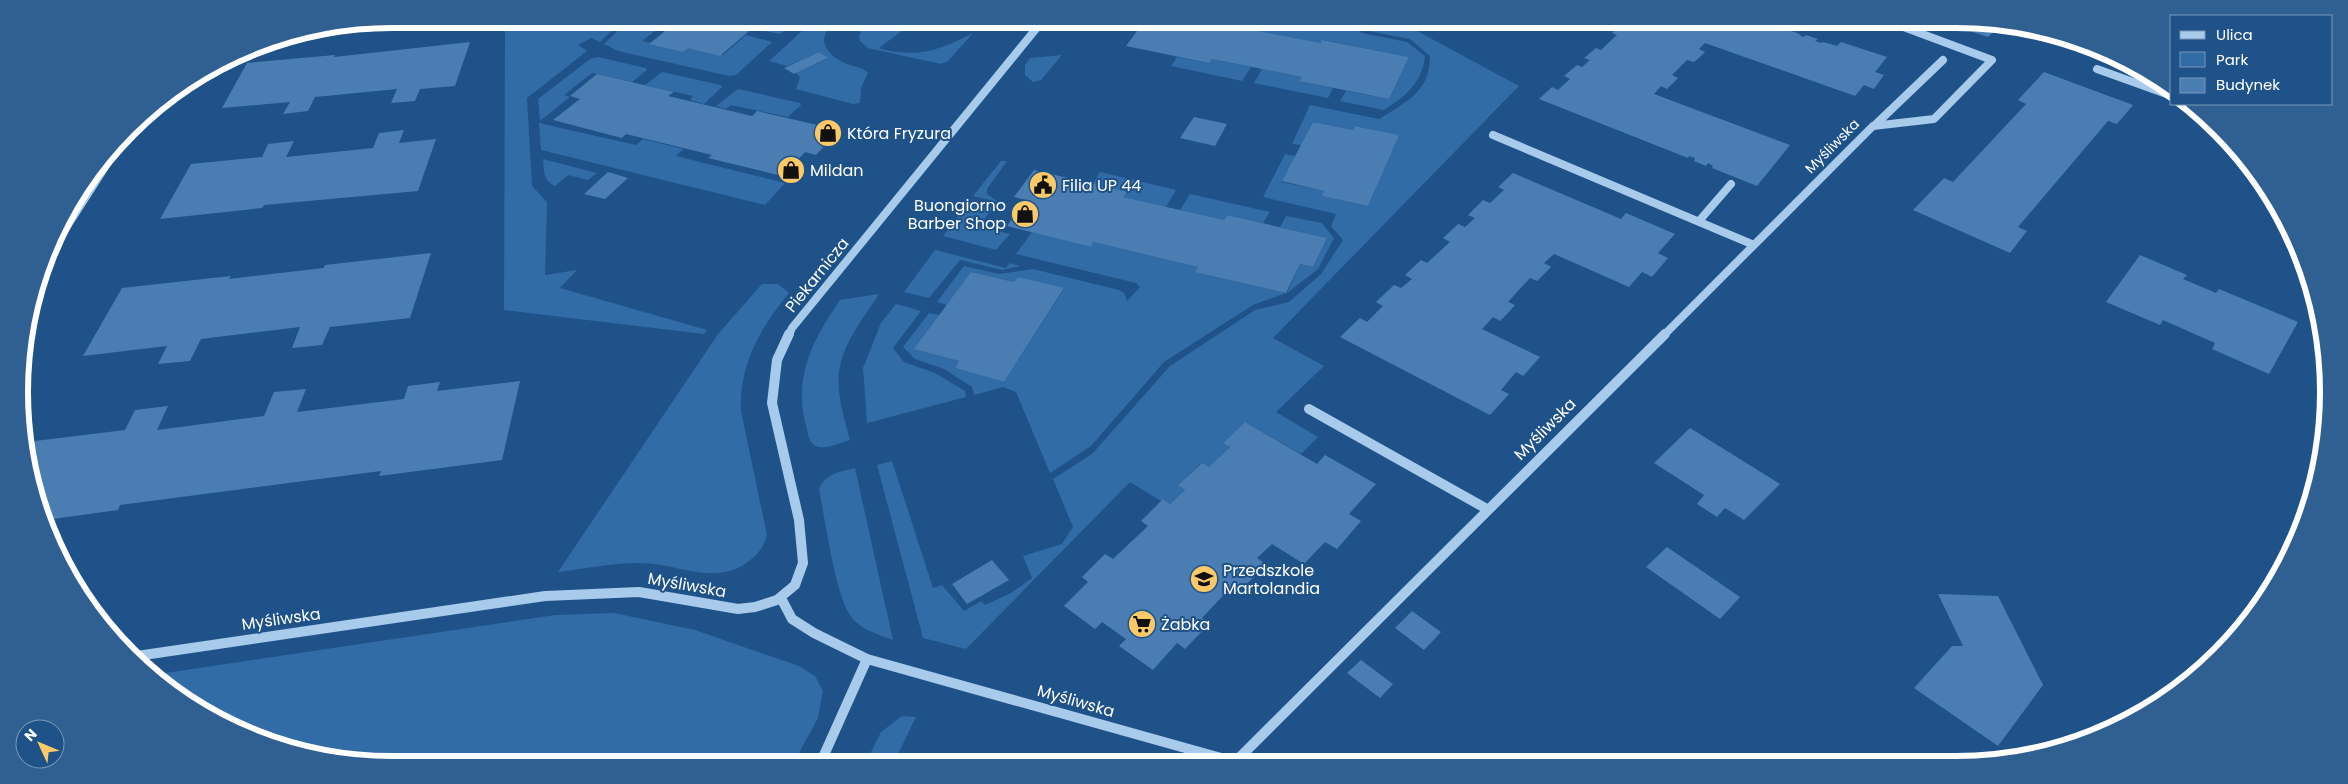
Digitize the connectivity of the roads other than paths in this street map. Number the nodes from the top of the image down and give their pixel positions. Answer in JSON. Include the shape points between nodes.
{"nodes":[{"id":1,"x":1037,"y":28,"type":"edge"},
{"id":2,"x":1906,"y":28,"type":"edge"},
{"id":3,"x":1943,"y":60,"type":"dead end"},
{"id":4,"x":2097,"y":68,"type":"dead end"},
{"id":5,"x":2165,"y":93,"type":"edge"},
{"id":6,"x":1874,"y":126,"type":"junction"},
{"id":7,"x":1493,"y":135,"type":"dead end"},
{"id":8,"x":103,"y":170,"type":"edge"},
{"id":9,"x":1731,"y":184,"type":"dead end"},
{"id":10,"x":1699,"y":221,"type":"junction"},
{"id":11,"x":70,"y":222,"type":"edge"},
{"id":12,"x":1754,"y":244,"type":"junction"},
{"id":13,"x":1309,"y":408,"type":"dead end"},
{"id":14,"x":1487,"y":509,"type":"junction"},
{"id":15,"x":781,"y":598,"type":"junction"},
{"id":16,"x":140,"y":656,"type":"edge"},
{"id":17,"x":867,"y":659,"type":"junction"},
{"id":18,"x":824,"y":756,"type":"edge"},
{"id":19,"x":1213,"y":756,"type":"edge"},
{"id":20,"x":1245,"y":756,"type":"edge"}],
"edges":[{"from":1,"to":15,"type":"street","name":"Piekarnicza","via":[[792,328],[779,355],[771,406],[800,529],[804,560],[799,580]]},
{"from":2,"to":6,"type":"street","name":"Myśliwska","via":[[1992,60],[1934,119]]},
{"from":3,"to":6,"type":"street"},
{"from":4,"to":5,"type":"street"},
{"from":6,"to":12,"type":"street","name":"Myśliwska"},
{"from":7,"to":10,"type":"street"},
{"from":8,"to":11,"type":"street"},
{"from":9,"to":10,"type":"street"},
{"from":10,"to":12,"type":"street"},
{"from":12,"to":14,"type":"street","name":"Myśliwska"},
{"from":13,"to":14,"type":"street"},
{"from":14,"to":20,"type":"street","name":"Myśliwska"},
{"from":15,"to":16,"type":"street","name":"Myśliwska","via":[[750,608],[721,609],[670,596],[636,593],[554,596]]},
{"from":15,"to":17,"type":"street","name":"Myśliwska","via":[[792,619]]},
{"from":17,"to":18,"type":"street"},
{"from":17,"to":19,"type":"street","name":"Myśliwska"}]}
